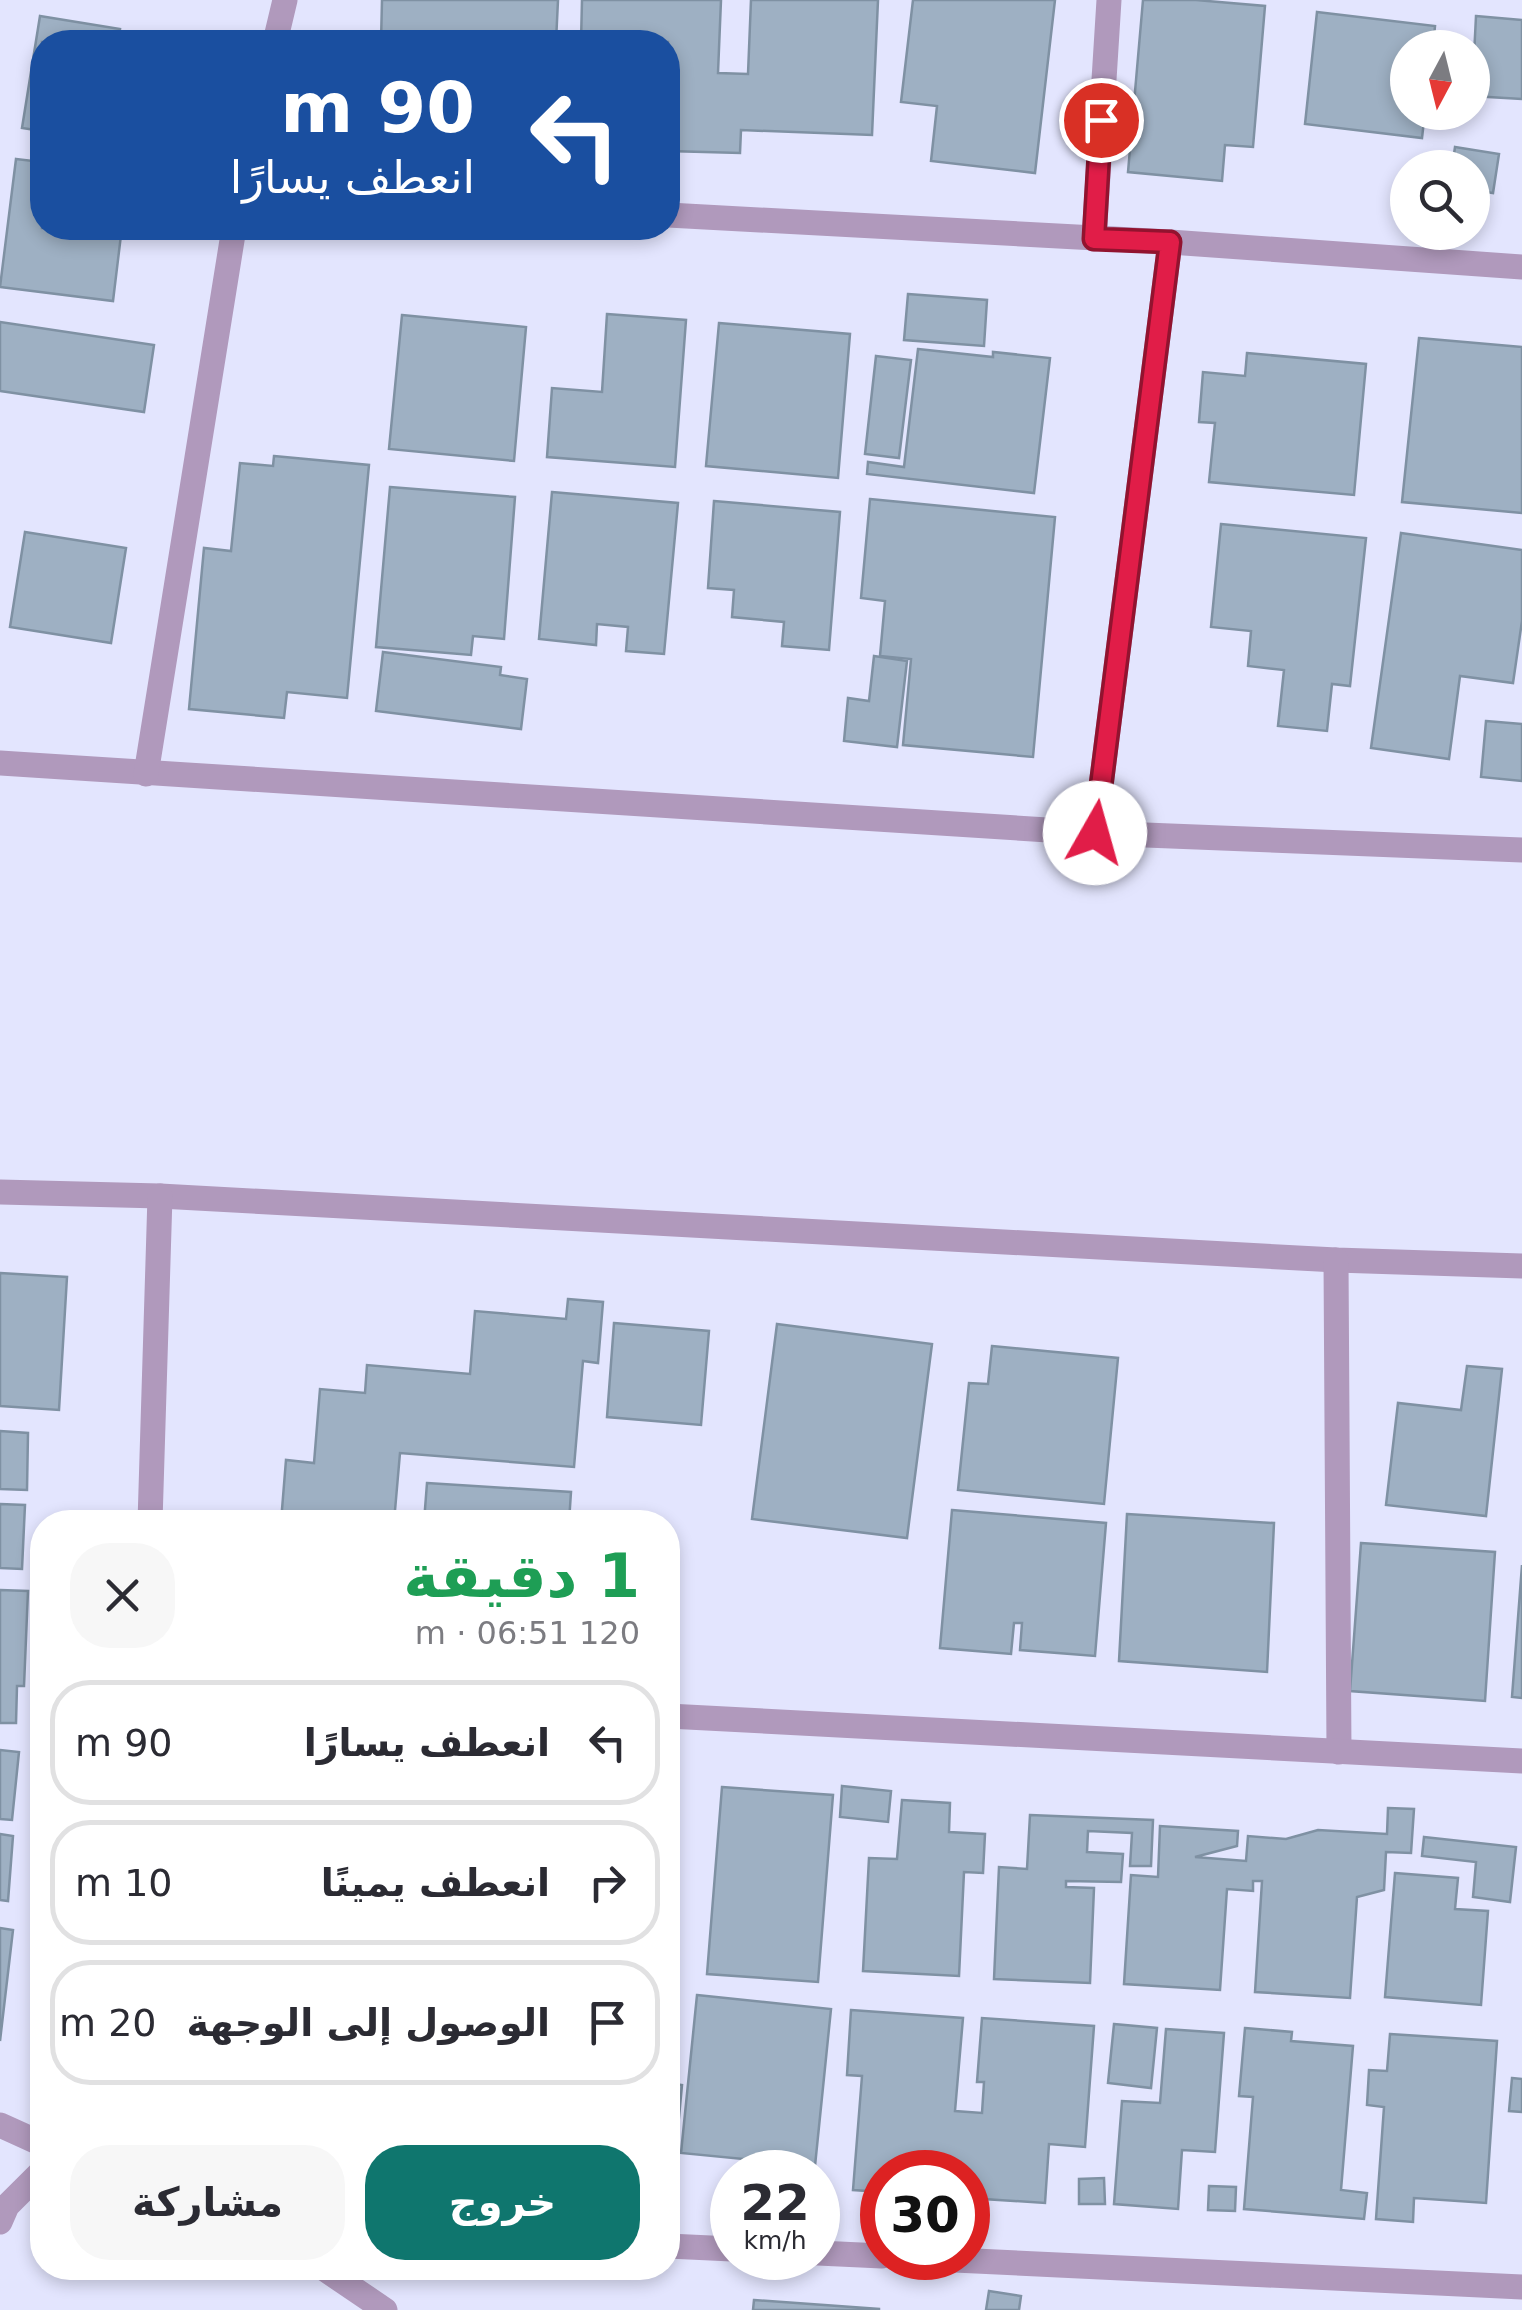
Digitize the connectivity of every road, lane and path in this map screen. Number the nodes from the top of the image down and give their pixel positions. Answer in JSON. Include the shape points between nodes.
{"nodes":[{"id":1,"x":284,"y":0,"type":"edge"},
{"id":2,"x":1108,"y":0,"type":"edge"},
{"id":3,"x":278,"y":30,"type":"edge"},
{"id":4,"x":680,"y":216,"type":"edge"},
{"id":5,"x":1094,"y":239,"type":"junction"},
{"id":6,"x":232,"y":240,"type":"edge"},
{"id":7,"x":1170,"y":242,"type":"junction"},
{"id":8,"x":1522,"y":267,"type":"edge"},
{"id":9,"x":0,"y":762,"type":"edge"},
{"id":10,"x":146,"y":774,"type":"junction"},
{"id":11,"x":1095,"y":833,"type":"junction"},
{"id":12,"x":1522,"y":850,"type":"edge"},
{"id":13,"x":0,"y":1192,"type":"edge"},
{"id":14,"x":160,"y":1196,"type":"junction"},
{"id":15,"x":1336,"y":1260,"type":"junction"},
{"id":16,"x":1522,"y":1266,"type":"edge"},
{"id":17,"x":150,"y":1510,"type":"edge"},
{"id":18,"x":680,"y":1717,"type":"edge"},
{"id":19,"x":1339,"y":1752,"type":"junction"},
{"id":20,"x":1522,"y":1761,"type":"edge"},
{"id":21,"x":0,"y":2125,"type":"edge"},
{"id":22,"x":30,"y":2139,"type":"edge"},
{"id":23,"x":30,"y":2183,"type":"edge"},
{"id":24,"x":0,"y":2222,"type":"edge"},
{"id":25,"x":680,"y":2247,"type":"edge"},
{"id":26,"x":710,"y":2248,"type":"edge"},
{"id":27,"x":990,"y":2262,"type":"edge"},
{"id":28,"x":341,"y":2280,"type":"edge"},
{"id":29,"x":1522,"y":2287,"type":"edge"},
{"id":30,"x":385,"y":2310,"type":"edge"}],
"edges":[{"from":1,"to":3,"type":"street"},
{"from":2,"to":5,"type":"street"},
{"from":4,"to":5,"type":"street"},
{"from":5,"to":7,"type":"street"},
{"from":6,"to":10,"type":"street"},
{"from":7,"to":8,"type":"street"},
{"from":7,"to":11,"type":"street"},
{"from":9,"to":10,"type":"street"},
{"from":10,"to":11,"type":"street"},
{"from":11,"to":12,"type":"street"},
{"from":13,"to":14,"type":"street"},
{"from":14,"to":15,"type":"street"},
{"from":14,"to":17,"type":"street"},
{"from":15,"to":16,"type":"street"},
{"from":15,"to":19,"type":"street"},
{"from":18,"to":19,"type":"street"},
{"from":19,"to":20,"type":"street"},
{"from":21,"to":22,"type":"street"},
{"from":23,"to":24,"type":"street"},
{"from":25,"to":26,"type":"street"},
{"from":27,"to":29,"type":"street"},
{"from":28,"to":30,"type":"street"}]}
